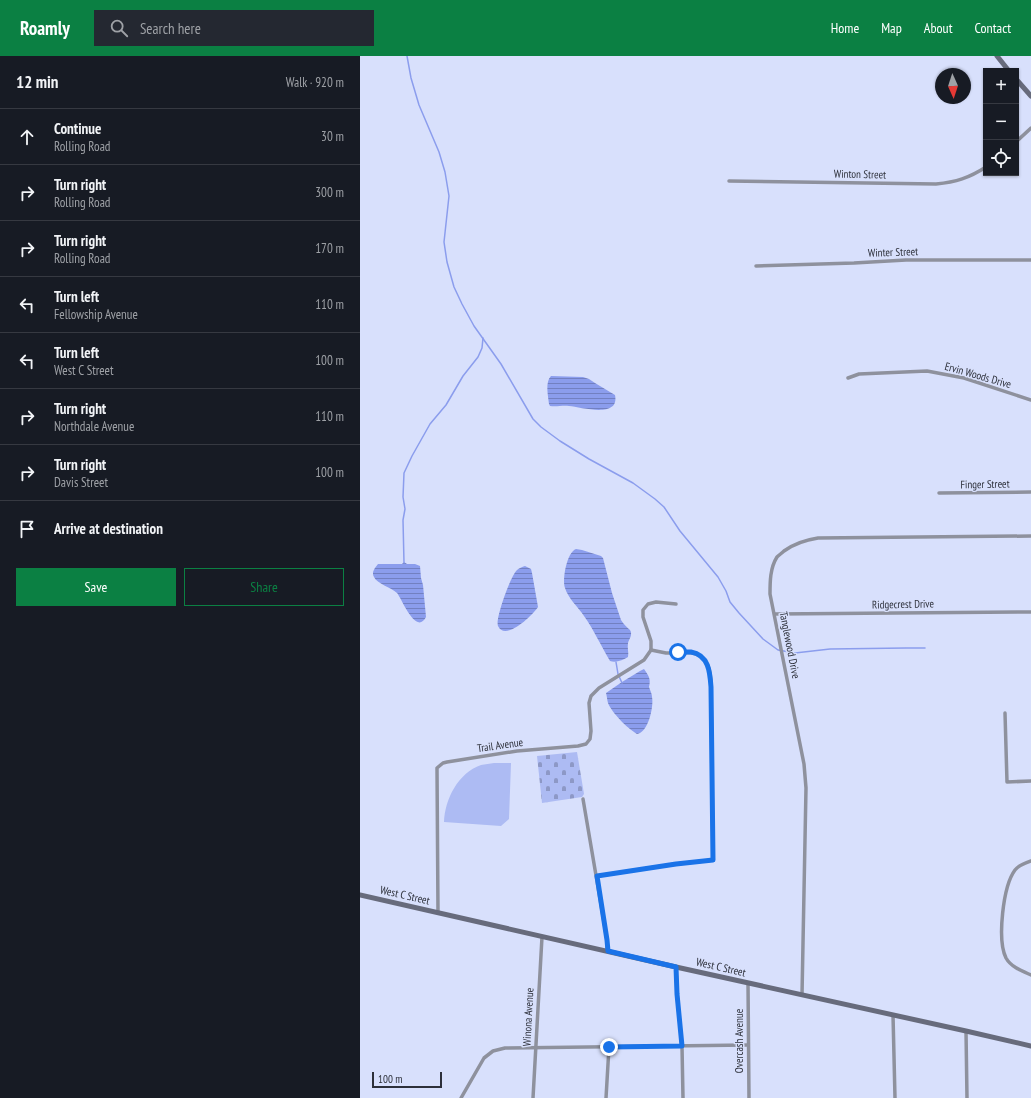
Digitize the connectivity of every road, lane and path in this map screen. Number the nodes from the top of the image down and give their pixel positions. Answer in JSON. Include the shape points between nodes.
{"nodes":[{"id":1,"x":997,"y":56,"type":"edge"},
{"id":2,"x":1007,"y":68,"type":"edge"},
{"id":3,"x":1019,"y":82,"type":"edge"},
{"id":4,"x":1031,"y":96,"type":"edge"},
{"id":5,"x":1031,"y":128,"type":"edge"},
{"id":6,"x":1018,"y":140,"type":"edge"},
{"id":7,"x":983,"y":168,"type":"edge"},
{"id":8,"x":729,"y":181,"type":"dead end"},
{"id":9,"x":1031,"y":260,"type":"edge"},
{"id":10,"x":756,"y":266,"type":"dead end"},
{"id":11,"x":848,"y":378,"type":"dead end"},
{"id":12,"x":1031,"y":400,"type":"edge"},
{"id":13,"x":1031,"y":492,"type":"edge"},
{"id":14,"x":939,"y":493,"type":"dead end"},
{"id":15,"x":1031,"y":536,"type":"edge"},
{"id":16,"x":676,"y":604,"type":"dead end"},
{"id":17,"x":1031,"y":612,"type":"edge"},
{"id":18,"x":774,"y":614,"type":"junction"},
{"id":19,"x":651,"y":650,"type":"junction"},
{"id":20,"x":1005,"y":712,"type":"dead end"},
{"id":21,"x":1031,"y":781,"type":"edge"},
{"id":22,"x":583,"y":799,"type":"dead end"},
{"id":23,"x":1031,"y":861,"type":"edge"},
{"id":24,"x":597,"y":876,"type":"junction"},
{"id":25,"x":360,"y":895,"type":"edge"},
{"id":26,"x":438,"y":913,"type":"junction"},
{"id":27,"x":542,"y":937,"type":"junction"},
{"id":28,"x":608,"y":951,"type":"junction"},
{"id":29,"x":676,"y":967,"type":"junction"},
{"id":30,"x":1031,"y":975,"type":"edge"},
{"id":31,"x":748,"y":983,"type":"junction"},
{"id":32,"x":802,"y":995,"type":"junction"},
{"id":33,"x":893,"y":1015,"type":"junction"},
{"id":34,"x":966,"y":1031,"type":"junction"},
{"id":35,"x":748,"y":1045,"type":"junction"},
{"id":36,"x":682,"y":1046,"type":"junction"},
{"id":37,"x":1031,"y":1046,"type":"edge"},
{"id":38,"x":609,"y":1047,"type":"junction"},
{"id":39,"x":535,"y":1048,"type":"junction"},
{"id":40,"x":461,"y":1098,"type":"edge"},
{"id":41,"x":533,"y":1098,"type":"edge"},
{"id":42,"x":606,"y":1098,"type":"edge"},
{"id":43,"x":683,"y":1098,"type":"edge"},
{"id":44,"x":749,"y":1098,"type":"edge"},
{"id":45,"x":895,"y":1098,"type":"edge"},
{"id":46,"x":967,"y":1098,"type":"edge"}],
"edges":[{"from":1,"to":2,"type":"main road"},
{"from":3,"to":4,"type":"main road"},
{"from":5,"to":6,"type":"street"},
{"from":7,"to":8,"type":"street","name":"Winton Street","via":[[962,179],[936,184]]},
{"from":9,"to":10,"type":"street","name":"Winter Street","via":[[906,260]]},
{"from":11,"to":12,"type":"street","name":"Ervin Woods Drive","via":[[859,374],[927,371],[964,378]]},
{"from":13,"to":14,"type":"street","name":"Finger Street"},
{"from":15,"to":18,"type":"street","name":"Tanglewood Drive","via":[[805,540],[791,546],[777,557],[770,581]]},
{"from":16,"to":19,"type":"street","via":[[656,602],[648,604],[643,610]]},
{"from":17,"to":18,"type":"street","name":"Ridgecrest Drive"},
{"from":18,"to":32,"type":"street","name":"Tanglewood Drive","via":[[804,764],[806,788]]},
{"from":19,"to":24,"type":"street","via":[[666,653],[690,652],[699,655],[708,666],[711,687],[713,860]]},
{"from":19,"to":26,"type":"street","name":"Trail Avenue","via":[[644,660],[599,688],[591,696],[591,731],[586,744],[447,762],[437,768]]},
{"from":20,"to":21,"type":"street","via":[[1007,782]]},
{"from":22,"to":24,"type":"street"},
{"from":23,"to":30,"type":"street","via":[[1016,868],[1011,877],[1004,903],[1001,937],[1002,948],[1012,966]]},
{"from":24,"to":28,"type":"street"},
{"from":25,"to":26,"type":"main road","name":"West C Street"},
{"from":26,"to":27,"type":"main road","name":"West C Street"},
{"from":27,"to":28,"type":"main road","name":"West C Street"},
{"from":27,"to":39,"type":"street","name":"Winona Avenue"},
{"from":28,"to":29,"type":"main road","name":"West C Street"},
{"from":29,"to":31,"type":"main road","name":"West C Street"},
{"from":29,"to":36,"type":"street"},
{"from":31,"to":32,"type":"main road","name":"West C Street"},
{"from":31,"to":35,"type":"street","name":"Overcash Avenue"},
{"from":32,"to":33,"type":"main road","name":"West C Street"},
{"from":33,"to":34,"type":"main road","name":"West C Street"},
{"from":33,"to":45,"type":"street"},
{"from":34,"to":37,"type":"main road","name":"West C Street"},
{"from":34,"to":46,"type":"street"},
{"from":35,"to":36,"type":"street"},
{"from":35,"to":44,"type":"street","name":"Overcash Avenue"},
{"from":36,"to":38,"type":"street"},
{"from":36,"to":43,"type":"street"},
{"from":38,"to":39,"type":"street"},
{"from":38,"to":42,"type":"street"},
{"from":39,"to":40,"type":"street","via":[[505,1048],[493,1051],[484,1058]]},
{"from":39,"to":41,"type":"street","name":"Winona Avenue"}]}
